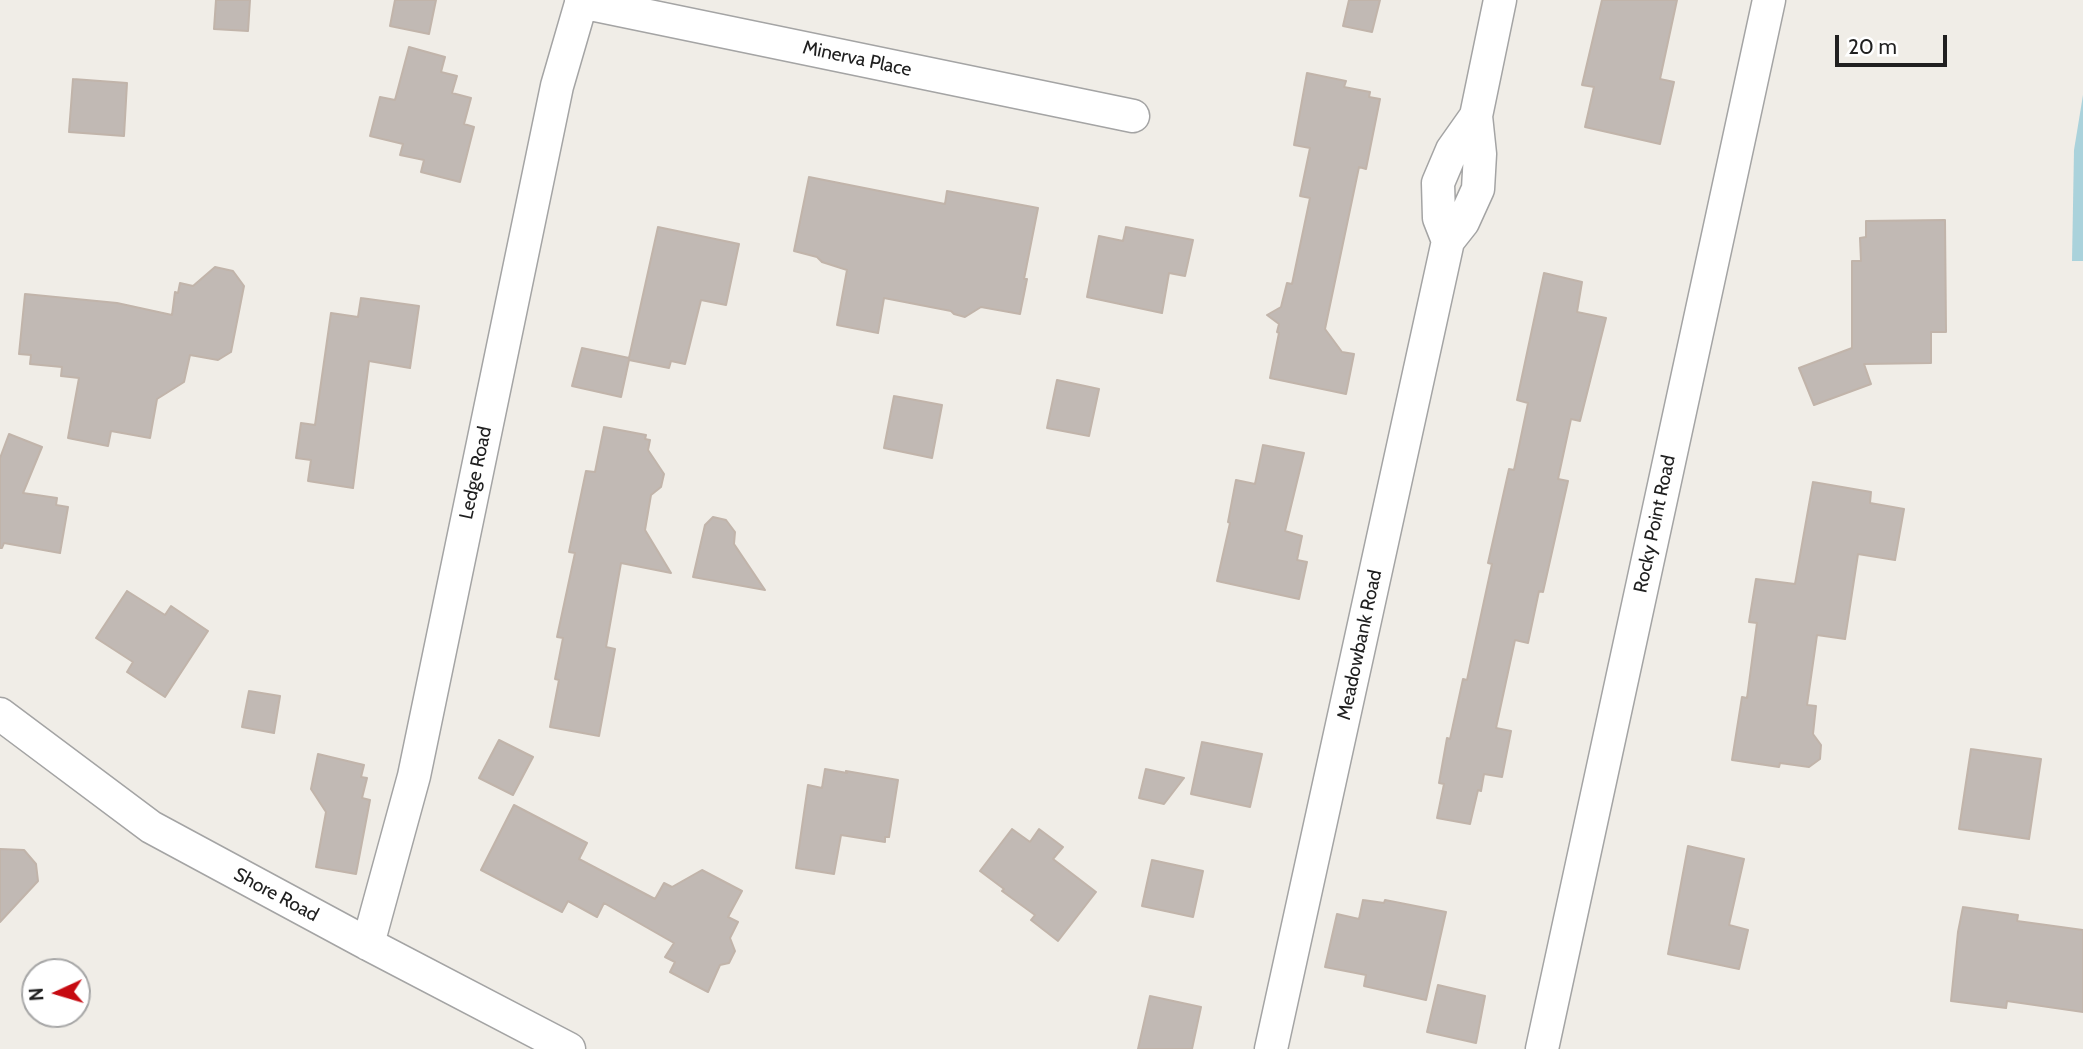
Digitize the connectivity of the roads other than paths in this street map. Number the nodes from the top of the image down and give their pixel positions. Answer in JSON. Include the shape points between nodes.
{"nodes":[{"id":1,"x":1500,"y":0,"type":"edge"},
{"id":2,"x":1769,"y":0,"type":"edge"},
{"id":3,"x":582,"y":1,"type":"edge"},
{"id":4,"x":1133,"y":116,"type":"dead end"},
{"id":5,"x":0,"y":714,"type":"edge"},
{"id":6,"x":368,"y":944,"type":"junction"},
{"id":7,"x":569,"y":1049,"type":"edge"},
{"id":8,"x":1271,"y":1049,"type":"edge"},
{"id":9,"x":1542,"y":1049,"type":"edge"}],
"edges":[{"from":1,"to":8,"type":"street","name":"Meadowbank Road","via":[[1476,116],[1478,189],[1448,241]]},
{"from":2,"to":9,"type":"street","name":"Rocky Point Road"},
{"from":3,"to":4,"type":"street","name":"Minerva Place"},
{"from":3,"to":6,"type":"street","name":"Ledge Road","via":[[548,126],[414,776]]},
{"from":5,"to":6,"type":"street","name":"Shore Road","via":[[151,827]]},
{"from":6,"to":7,"type":"street","name":"Shore Road"}]}
